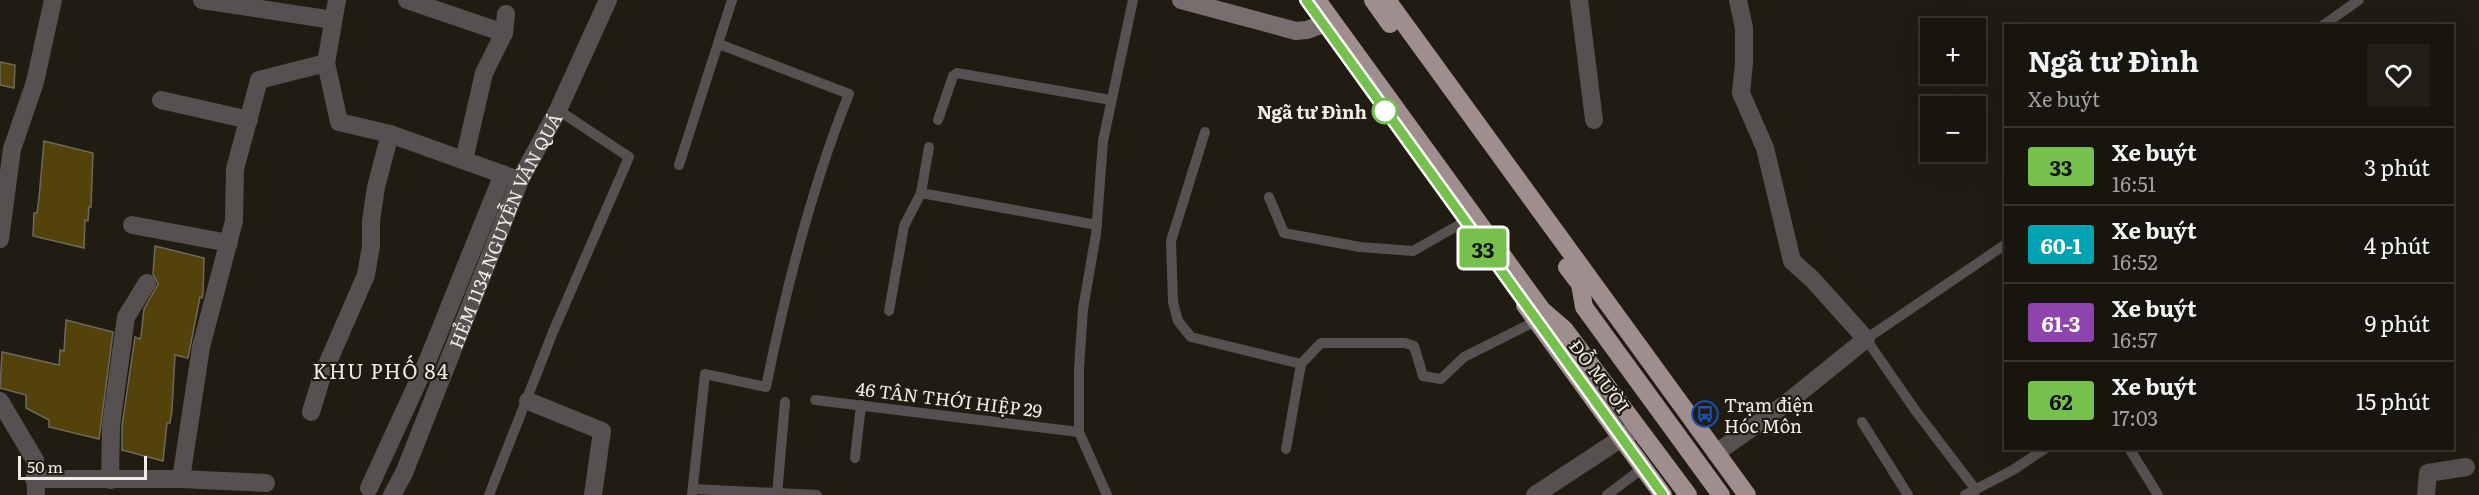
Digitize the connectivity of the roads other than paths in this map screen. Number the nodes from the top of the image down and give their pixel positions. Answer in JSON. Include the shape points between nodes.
{"nodes":[{"id":1,"x":52,"y":0,"type":"edge"},
{"id":2,"x":202,"y":0,"type":"edge"},
{"id":3,"x":337,"y":0,"type":"edge"},
{"id":4,"x":407,"y":0,"type":"edge"},
{"id":5,"x":608,"y":0,"type":"edge"},
{"id":6,"x":732,"y":0,"type":"edge"},
{"id":7,"x":1133,"y":0,"type":"edge"},
{"id":8,"x":1181,"y":0,"type":"edge"},
{"id":9,"x":1306,"y":0,"type":"edge"},
{"id":10,"x":1317,"y":0,"type":"edge"},
{"id":11,"x":1372,"y":0,"type":"edge"},
{"id":12,"x":1387,"y":0,"type":"edge"},
{"id":13,"x":1579,"y":0,"type":"edge"},
{"id":14,"x":1738,"y":0,"type":"edge"},
{"id":15,"x":2359,"y":0,"type":"edge"},
{"id":16,"x":506,"y":14,"type":"dead end"},
{"id":17,"x":333,"y":20,"type":"junction"},
{"id":18,"x":1326,"y":21,"type":"junction"},
{"id":19,"x":2325,"y":24,"type":"edge"},
{"id":20,"x":504,"y":33,"type":"junction"},
{"id":21,"x":719,"y":45,"type":"junction"},
{"id":22,"x":326,"y":63,"type":"junction"},
{"id":23,"x":161,"y":100,"type":"dead end"},
{"id":24,"x":1111,"y":100,"type":"junction"},
{"id":25,"x":558,"y":110,"type":"junction"},
{"id":26,"x":249,"y":120,"type":"junction"},
{"id":27,"x":938,"y":120,"type":"dead end"},
{"id":28,"x":1594,"y":120,"type":"dead end"},
{"id":29,"x":1205,"y":132,"type":"dead end"},
{"id":30,"x":390,"y":134,"type":"junction"},
{"id":31,"x":929,"y":147,"type":"dead end"},
{"id":32,"x":464,"y":160,"type":"junction"},
{"id":33,"x":679,"y":165,"type":"dead end"},
{"id":34,"x":512,"y":177,"type":"junction"},
{"id":35,"x":921,"y":193,"type":"junction"},
{"id":36,"x":1269,"y":197,"type":"dead end"},
{"id":37,"x":1464,"y":222,"type":"junction"},
{"id":38,"x":132,"y":225,"type":"dead end"},
{"id":39,"x":1097,"y":225,"type":"junction"},
{"id":40,"x":0,"y":239,"type":"edge"},
{"id":41,"x":229,"y":243,"type":"junction"},
{"id":42,"x":2004,"y":245,"type":"edge"},
{"id":43,"x":147,"y":283,"type":"dead end"},
{"id":44,"x":889,"y":311,"type":"dead end"},
{"id":45,"x":1536,"y":321,"type":"junction"},
{"id":46,"x":1866,"y":339,"type":"junction"},
{"id":47,"x":1301,"y":364,"type":"junction"},
{"id":48,"x":815,"y":400,"type":"dead end"},
{"id":49,"x":0,"y":401,"type":"edge"},
{"id":50,"x":528,"y":401,"type":"junction"},
{"id":51,"x":785,"y":402,"type":"dead end"},
{"id":52,"x":861,"y":405,"type":"junction"},
{"id":53,"x":311,"y":412,"type":"dead end"},
{"id":54,"x":1862,"y":422,"type":"dead end"},
{"id":55,"x":1638,"y":427,"type":"junction"},
{"id":56,"x":1079,"y":432,"type":"junction"},
{"id":57,"x":1622,"y":438,"type":"junction"},
{"id":58,"x":1286,"y":448,"type":"dead end"},
{"id":59,"x":2043,"y":450,"type":"edge"},
{"id":60,"x":2131,"y":450,"type":"edge"},
{"id":61,"x":1716,"y":453,"type":"junction"},
{"id":62,"x":855,"y":458,"type":"dead end"},
{"id":63,"x":2466,"y":467,"type":"dead end"},
{"id":64,"x":1643,"y":468,"type":"junction"},
{"id":65,"x":181,"y":478,"type":"junction"},
{"id":66,"x":110,"y":480,"type":"junction"},
{"id":67,"x":266,"y":483,"type":"dead end"},
{"id":68,"x":35,"y":487,"type":"edge"},
{"id":69,"x":229,"y":488,"type":"edge"},
{"id":70,"x":369,"y":488,"type":"dead end"},
{"id":71,"x":1976,"y":489,"type":"junction"},
{"id":72,"x":692,"y":492,"type":"edge"},
{"id":73,"x":777,"y":493,"type":"edge"},
{"id":74,"x":392,"y":495,"type":"edge"},
{"id":75,"x":489,"y":495,"type":"edge"},
{"id":76,"x":593,"y":495,"type":"edge"},
{"id":77,"x":817,"y":495,"type":"edge"},
{"id":78,"x":1107,"y":495,"type":"edge"},
{"id":79,"x":1535,"y":495,"type":"edge"},
{"id":80,"x":1607,"y":495,"type":"edge"},
{"id":81,"x":1663,"y":495,"type":"edge"},
{"id":82,"x":1688,"y":495,"type":"edge"},
{"id":83,"x":1721,"y":495,"type":"edge"},
{"id":84,"x":1747,"y":495,"type":"edge"},
{"id":85,"x":1908,"y":495,"type":"edge"},
{"id":86,"x":1965,"y":495,"type":"edge"},
{"id":87,"x":2158,"y":495,"type":"edge"},
{"id":88,"x":2426,"y":495,"type":"edge"}],
"edges":[{"from":1,"to":40,"type":"street","via":[[35,82],[12,149]]},
{"from":2,"to":17,"type":"street"},
{"from":3,"to":17,"type":"street"},
{"from":4,"to":20,"type":"street"},
{"from":5,"to":25,"type":"street","name":"HẺM 1134 NGUYỄN VĂN QUÁ"},
{"from":6,"to":21,"type":"lane"},
{"from":7,"to":24,"type":"lane"},
{"from":8,"to":18,"type":"main road","via":[[1296,30],[1307,30]]},
{"from":9,"to":18,"type":"highway","name":"ĐỖ MƯỜI"},
{"from":10,"to":18,"type":"highway","name":"ĐỖ MƯỜI"},
{"from":11,"to":83,"type":"highway","name":"ĐỖ MƯỜI","via":[[1580,284],[1584,307]]},
{"from":12,"to":61,"type":"highway"},
{"from":13,"to":28,"type":"street"},
{"from":14,"to":46,"type":"street","via":[[1744,28],[1741,93],[1765,148],[1792,261]]},
{"from":15,"to":19,"type":"lane"},
{"from":16,"to":20,"type":"street"},
{"from":17,"to":22,"type":"street"},
{"from":18,"to":37,"type":"highway","name":"ĐỖ MƯỜI"},
{"from":18,"to":55,"type":"highway","name":"ĐỖ MƯỜI","via":[[1542,310],[1564,329]]},
{"from":20,"to":32,"type":"street","via":[[484,73]]},
{"from":21,"to":33,"type":"lane"},
{"from":21,"to":72,"type":"lane","via":[[849,94],[829,144],[791,274],[766,387],[705,374]]},
{"from":22,"to":26,"type":"street","via":[[260,80]]},
{"from":22,"to":30,"type":"street","via":[[339,122]]},
{"from":23,"to":26,"type":"street"},
{"from":24,"to":27,"type":"lane","via":[[957,73]]},
{"from":24,"to":39,"type":"lane","via":[[1103,141]]},
{"from":25,"to":34,"type":"street","name":"HẺM 1134 NGUYỄN VĂN QUÁ"},
{"from":25,"to":50,"type":"lane","via":[[629,157],[553,332]]},
{"from":26,"to":41,"type":"street","via":[[235,169],[234,220]]},
{"from":29,"to":47,"type":"lane","via":[[1171,241],[1173,302],[1178,321],[1191,337]]},
{"from":30,"to":32,"type":"street"},
{"from":30,"to":53,"type":"street","via":[[370,221],[366,274],[322,376]]},
{"from":31,"to":35,"type":"lane"},
{"from":32,"to":34,"type":"street"},
{"from":34,"to":70,"type":"street"},
{"from":34,"to":74,"type":"street","name":"HẺM 1134 NGUYỄN VĂN QUÁ","via":[[404,473]]},
{"from":35,"to":39,"type":"lane"},
{"from":35,"to":44,"type":"lane","via":[[904,226]]},
{"from":36,"to":37,"type":"lane","via":[[1284,233],[1360,247],[1413,251]]},
{"from":37,"to":45,"type":"highway","name":"ĐỖ MƯỜI"},
{"from":38,"to":41,"type":"street"},
{"from":39,"to":56,"type":"lane","via":[[1083,309]]},
{"from":41,"to":65,"type":"street","via":[[201,346]]},
{"from":42,"to":46,"type":"lane"},
{"from":43,"to":66,"type":"street","via":[[126,317],[111,426]]},
{"from":45,"to":47,"type":"lane","via":[[1464,357],[1441,379],[1423,376],[1414,346],[1405,343],[1322,342]]},
{"from":45,"to":57,"type":"highway","name":"ĐỖ MƯỜI"},
{"from":46,"to":61,"type":"street"},
{"from":46,"to":71,"type":"lane"},
{"from":47,"to":58,"type":"lane"},
{"from":48,"to":52,"type":"lane","name":"46 TÂN THỚI HIỆP 29"},
{"from":49,"to":68,"type":"street","via":[[35,460]]},
{"from":50,"to":75,"type":"lane"},
{"from":50,"to":76,"type":"street","via":[[602,431]]},
{"from":51,"to":73,"type":"lane"},
{"from":52,"to":56,"type":"lane","name":"46 TÂN THỚI HIỆP 29"},
{"from":52,"to":62,"type":"lane"},
{"from":54,"to":85,"type":"lane"},
{"from":55,"to":57,"type":"street"},
{"from":55,"to":82,"type":"highway","name":"ĐỖ MƯỜI"},
{"from":56,"to":78,"type":"lane"},
{"from":57,"to":64,"type":"highway","name":"ĐỖ MƯỜI"},
{"from":57,"to":79,"type":"street"},
{"from":59,"to":71,"type":"lane"},
{"from":60,"to":87,"type":"lane"},
{"from":61,"to":84,"type":"highway"},
{"from":63,"to":88,"type":"street","via":[[2428,474]]},
{"from":64,"to":80,"type":"lane"},
{"from":64,"to":81,"type":"highway","name":"ĐỖ MƯỜI"},
{"from":65,"to":66,"type":"street"},
{"from":65,"to":69,"type":"street"},
{"from":66,"to":68,"type":"street"},
{"from":67,"to":69,"type":"street"},
{"from":71,"to":86,"type":"lane"},
{"from":72,"to":73,"type":"lane"},
{"from":73,"to":77,"type":"lane"}]}
